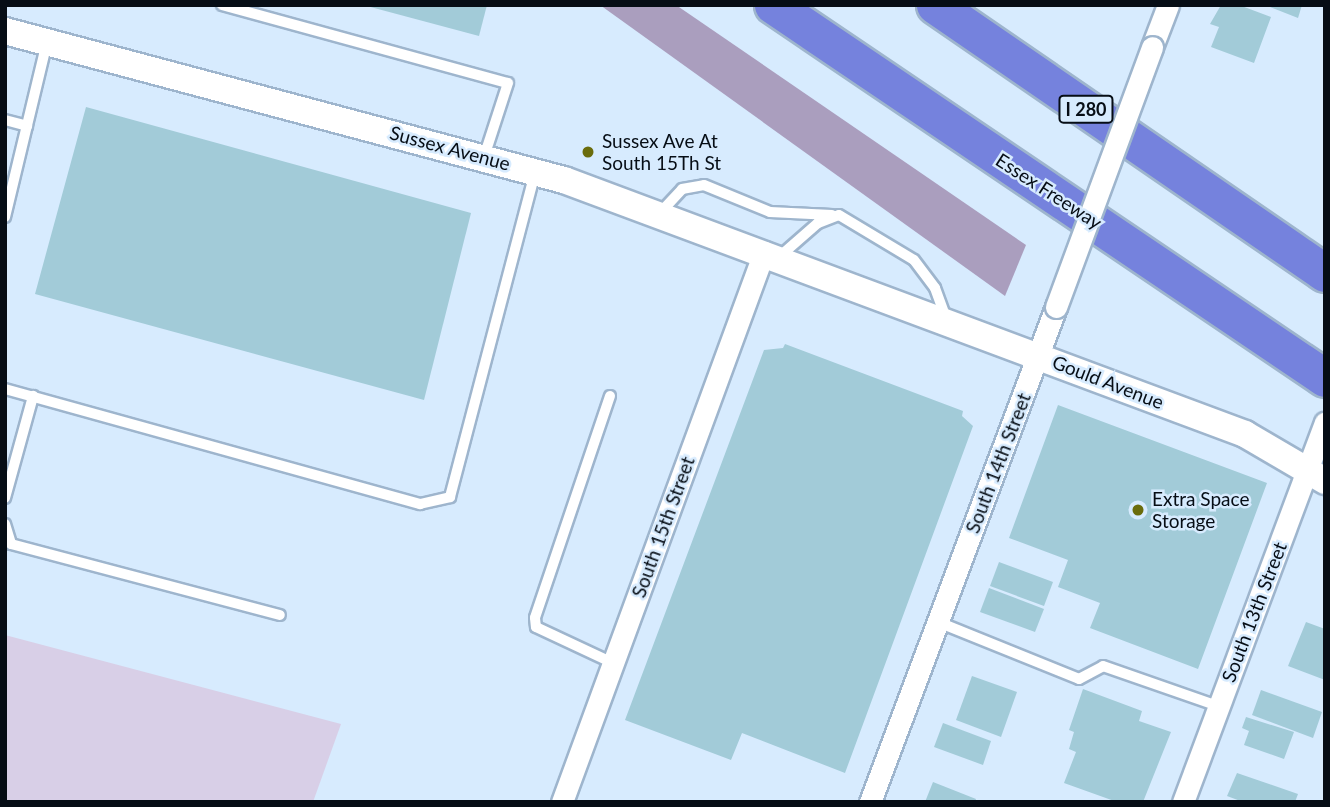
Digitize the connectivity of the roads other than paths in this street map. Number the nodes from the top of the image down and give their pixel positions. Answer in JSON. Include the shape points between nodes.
{"nodes":[{"id":1,"x":222,"y":5,"type":"edge"},
{"id":2,"x":773,"y":5,"type":"edge"},
{"id":3,"x":935,"y":5,"type":"edge"},
{"id":4,"x":1168,"y":5,"type":"edge"},
{"id":5,"x":5,"y":31,"type":"edge"},
{"id":6,"x":47,"y":42,"type":"junction"},
{"id":7,"x":5,"y":120,"type":"edge"},
{"id":8,"x":27,"y":126,"type":"junction"},
{"id":9,"x":484,"y":157,"type":"junction"},
{"id":10,"x":536,"y":171,"type":"junction"},
{"id":11,"x":6,"y":213,"type":"edge"},
{"id":12,"x":659,"y":214,"type":"junction"},
{"id":13,"x":839,"y":215,"type":"junction"},
{"id":14,"x":771,"y":255,"type":"junction"},
{"id":15,"x":1325,"y":273,"type":"edge"},
{"id":16,"x":886,"y":297,"type":"joint"},
{"id":17,"x":947,"y":320,"type":"junction"},
{"id":18,"x":1038,"y":355,"type":"junction"},
{"id":19,"x":1325,"y":378,"type":"edge"},
{"id":20,"x":5,"y":389,"type":"edge"},
{"id":21,"x":33,"y":396,"type":"junction"},
{"id":22,"x":610,"y":396,"type":"dead end"},
{"id":23,"x":1325,"y":423,"type":"edge"},
{"id":24,"x":1316,"y":475,"type":"edge"},
{"id":25,"x":5,"y":498,"type":"edge"},
{"id":26,"x":5,"y":524,"type":"edge"},
{"id":27,"x":279,"y":615,"type":"dead end"},
{"id":28,"x":938,"y":622,"type":"junction"},
{"id":29,"x":613,"y":663,"type":"junction"},
{"id":30,"x":1218,"y":706,"type":"junction"},
{"id":31,"x":562,"y":802,"type":"edge"},
{"id":32,"x":870,"y":802,"type":"edge"},
{"id":33,"x":1183,"y":802,"type":"edge"}],
"edges":[{"from":1,"to":9,"type":"lane","via":[[508,83]]},
{"from":2,"to":19,"type":"highway","name":"Essex Freeway"},
{"from":3,"to":15,"type":"highway","number":"I 280"},
{"from":4,"to":18,"type":"street","name":"South 14th Street","bridge":true},
{"from":5,"to":6,"type":"street","name":"Sussex Avenue"},
{"from":6,"to":8,"type":"lane"},
{"from":6,"to":9,"type":"street","name":"Sussex Avenue"},
{"from":7,"to":8,"type":"lane"},
{"from":8,"to":11,"type":"lane"},
{"from":9,"to":10,"type":"street","name":"Sussex Avenue"},
{"from":10,"to":12,"type":"street","name":"Sussex Avenue"},
{"from":10,"to":21,"type":"lane","via":[[450,497],[420,504]]},
{"from":12,"to":13,"type":"lane","via":[[682,189],[704,185],[770,212]]},
{"from":12,"to":14,"type":"street","name":"Sussex Avenue"},
{"from":13,"to":14,"type":"lane","via":[[818,223]]},
{"from":13,"to":17,"type":"lane","via":[[914,260],[935,288]]},
{"from":14,"to":16,"type":"street","name":"Sussex Avenue"},
{"from":14,"to":29,"type":"street","name":"South 15th Street"},
{"from":16,"to":17,"type":"street","name":"Gould Avenue"},
{"from":17,"to":18,"type":"street","name":"Gould Avenue"},
{"from":18,"to":24,"type":"street","name":"Gould Avenue","via":[[1245,434]]},
{"from":18,"to":28,"type":"street","name":"South 14th Street"},
{"from":20,"to":21,"type":"lane"},
{"from":21,"to":25,"type":"lane"},
{"from":22,"to":29,"type":"lane","via":[[535,618],[536,627]]},
{"from":23,"to":24,"type":"street","name":"South 13th Street","via":[[1317,444]]},
{"from":24,"to":30,"type":"street","name":"South 13th Street"},
{"from":26,"to":27,"type":"lane","via":[[11,544]]},
{"from":28,"to":30,"type":"lane","via":[[1079,679],[1103,666]]},
{"from":28,"to":32,"type":"street","name":"South 14th Street"},
{"from":29,"to":31,"type":"street","name":"South 15th Street"},
{"from":30,"to":33,"type":"street","name":"South 13th Street"}]}
